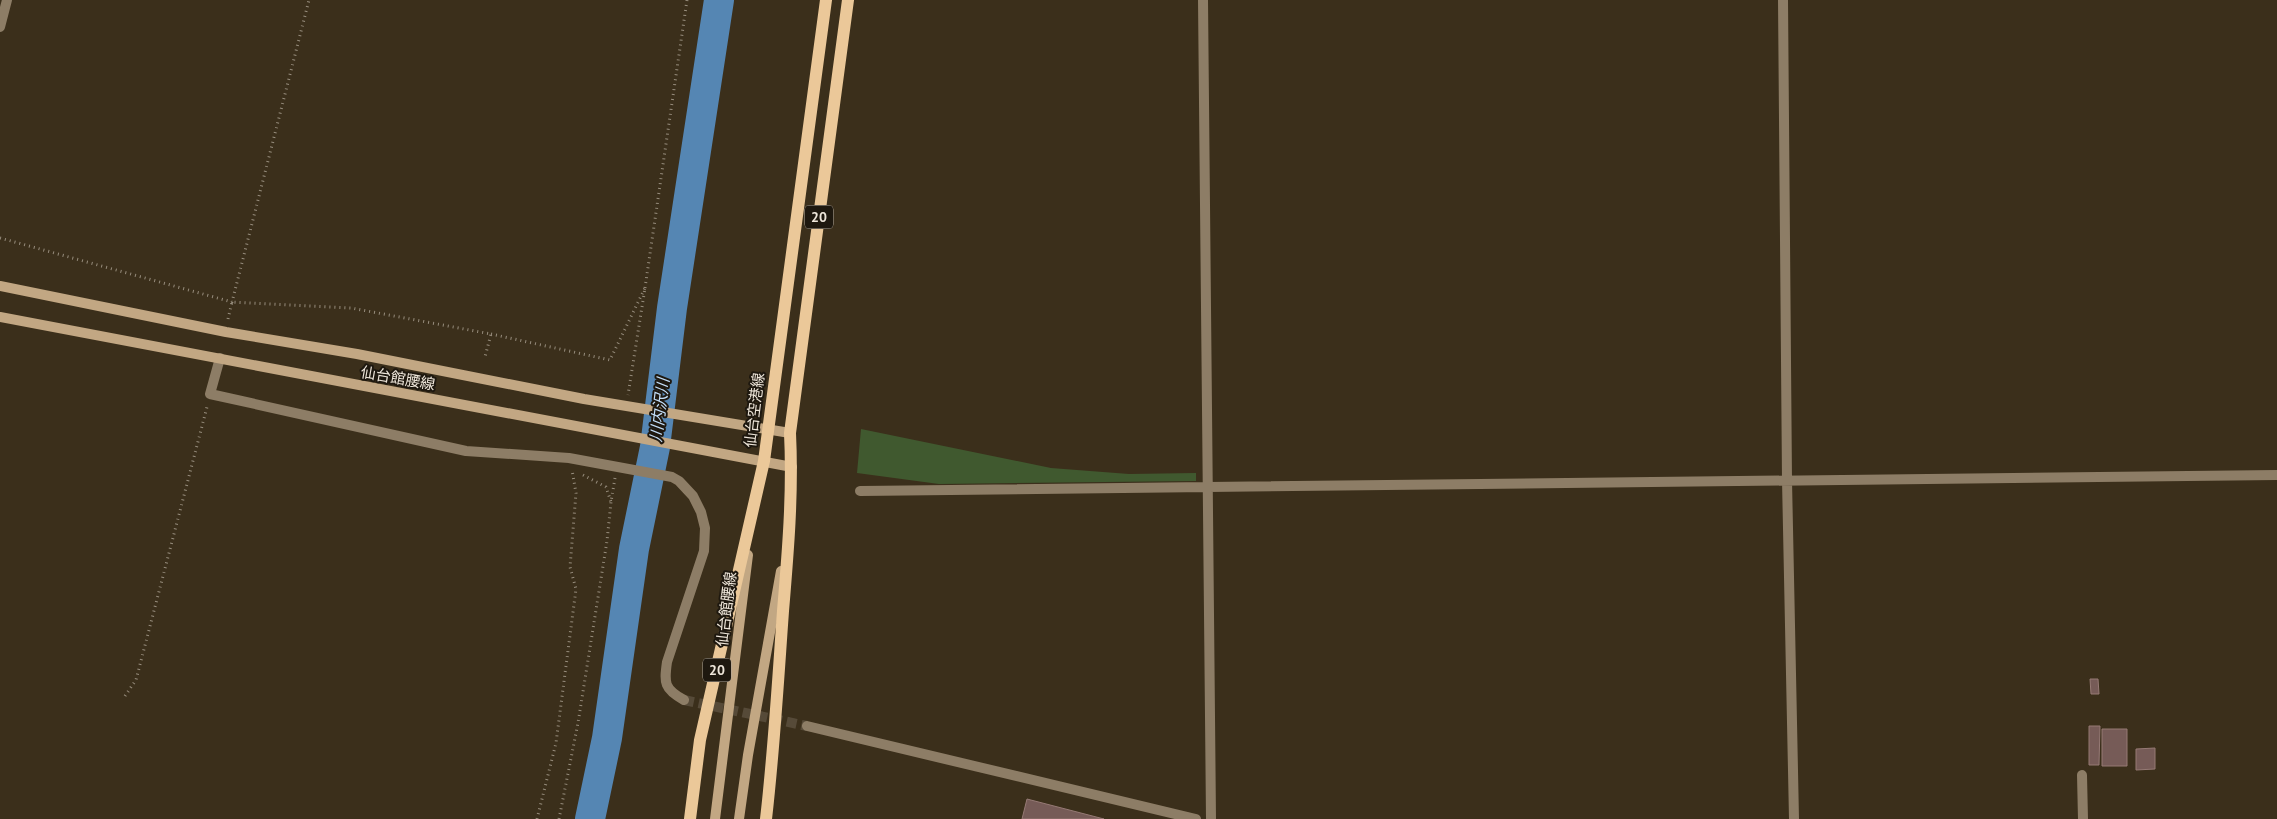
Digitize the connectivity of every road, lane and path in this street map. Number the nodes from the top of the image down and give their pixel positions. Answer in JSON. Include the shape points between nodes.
{"nodes":[{"id":1,"x":7,"y":0,"type":"edge"},
{"id":2,"x":309,"y":0,"type":"edge"},
{"id":3,"x":687,"y":0,"type":"edge"},
{"id":4,"x":826,"y":0,"type":"edge"},
{"id":5,"x":848,"y":0,"type":"edge"},
{"id":6,"x":1203,"y":0,"type":"edge"},
{"id":7,"x":1783,"y":0,"type":"edge"},
{"id":8,"x":0,"y":27,"type":"edge"},
{"id":9,"x":0,"y":238,"type":"edge"},
{"id":10,"x":0,"y":286,"type":"edge"},
{"id":11,"x":645,"y":288,"type":"junction"},
{"id":12,"x":232,"y":302,"type":"junction"},
{"id":13,"x":0,"y":317,"type":"edge"},
{"id":14,"x":226,"y":332,"type":"junction"},
{"id":15,"x":491,"y":334,"type":"junction"},
{"id":16,"x":485,"y":357,"type":"dead end"},
{"id":17,"x":220,"y":358,"type":"junction"},
{"id":18,"x":210,"y":394,"type":"junction"},
{"id":19,"x":626,"y":404,"type":"dead end"},
{"id":20,"x":767,"y":431,"type":"junction"},
{"id":21,"x":790,"y":434,"type":"junction"},
{"id":22,"x":546,"y":458,"type":"junction"},
{"id":23,"x":764,"y":461,"type":"junction"},
{"id":24,"x":792,"y":466,"type":"junction"},
{"id":25,"x":572,"y":470,"type":"junction"},
{"id":26,"x":616,"y":473,"type":"dead end"},
{"id":27,"x":2277,"y":475,"type":"edge"},
{"id":28,"x":1787,"y":480,"type":"junction"},
{"id":29,"x":1207,"y":486,"type":"junction"},
{"id":30,"x":860,"y":491,"type":"dead end"},
{"id":31,"x":611,"y":502,"type":"junction"},
{"id":32,"x":752,"y":522,"type":"junction"},
{"id":33,"x":789,"y":528,"type":"junction"},
{"id":34,"x":125,"y":696,"type":"dead end"},
{"id":35,"x":684,"y":700,"type":"tunnel mouth"},
{"id":36,"x":807,"y":726,"type":"tunnel mouth"},
{"id":37,"x":2082,"y":775,"type":"dead end"},
{"id":38,"x":538,"y":819,"type":"edge"},
{"id":39,"x":559,"y":819,"type":"edge"},
{"id":40,"x":690,"y":819,"type":"edge"},
{"id":41,"x":715,"y":819,"type":"edge"},
{"id":42,"x":739,"y":819,"type":"edge"},
{"id":43,"x":766,"y":819,"type":"edge"},
{"id":44,"x":1196,"y":819,"type":"edge"},
{"id":45,"x":1211,"y":819,"type":"edge"},
{"id":46,"x":1794,"y":819,"type":"edge"},
{"id":47,"x":2083,"y":819,"type":"edge"}],
"edges":[{"from":1,"to":8,"type":"street"},
{"from":2,"to":12,"type":"path"},
{"from":3,"to":11,"type":"path"},
{"from":4,"to":20,"type":"main road","name":"仙台空港線","number":"20"},
{"from":5,"to":21,"type":"main road","number":"20"},
{"from":6,"to":29,"type":"street"},
{"from":7,"to":28,"type":"street"},
{"from":9,"to":12,"type":"path"},
{"from":10,"to":14,"type":"main road","name":"仙台館腰線"},
{"from":11,"to":15,"type":"path","via":[[610,360]]},
{"from":11,"to":19,"type":"path"},
{"from":12,"to":14,"type":"path"},
{"from":12,"to":15,"type":"path","via":[[351,308]]},
{"from":13,"to":17,"type":"main road","name":"仙台館腰線"},
{"from":14,"to":20,"type":"main road","name":"仙台館腰線"},
{"from":15,"to":16,"type":"path"},
{"from":17,"to":18,"type":"street"},
{"from":17,"to":23,"type":"main road","name":"仙台館腰線"},
{"from":18,"to":22,"type":"street","via":[[466,452]]},
{"from":18,"to":34,"type":"path","via":[[136,680]]},
{"from":20,"to":21,"type":"main road","name":"仙台館腰線"},
{"from":20,"to":23,"type":"main road","name":"仙台空港線","number":"20"},
{"from":21,"to":24,"type":"main road","number":"20"},
{"from":22,"to":25,"type":"path"},
{"from":22,"to":35,"type":"street","via":[[568,458],[672,477],[693,496],[704,528],[704,551],[664,678],[667,688]]},
{"from":23,"to":24,"type":"main road","name":"仙台館腰線"},
{"from":23,"to":32,"type":"main road","name":"仙台空港線","number":"20"},
{"from":24,"to":33,"type":"main road","number":"20"},
{"from":25,"to":31,"type":"path","via":[[606,487]]},
{"from":25,"to":38,"type":"path","via":[[576,493],[570,567],[576,589],[556,743]]},
{"from":26,"to":31,"type":"path"},
{"from":27,"to":28,"type":"street"},
{"from":28,"to":29,"type":"street"},
{"from":28,"to":46,"type":"street"},
{"from":29,"to":30,"type":"street"},
{"from":29,"to":45,"type":"street"},
{"from":31,"to":39,"type":"path","via":[[578,723]]},
{"from":32,"to":40,"type":"main road","name":"仙台空港線","number":"20","via":[[700,740]]},
{"from":32,"to":41,"type":"main road","name":"仙台館腰線"},
{"from":33,"to":42,"type":"main road"},
{"from":33,"to":43,"type":"main road","number":"20"},
{"from":36,"to":44,"type":"street"},
{"from":37,"to":47,"type":"street"}]}
